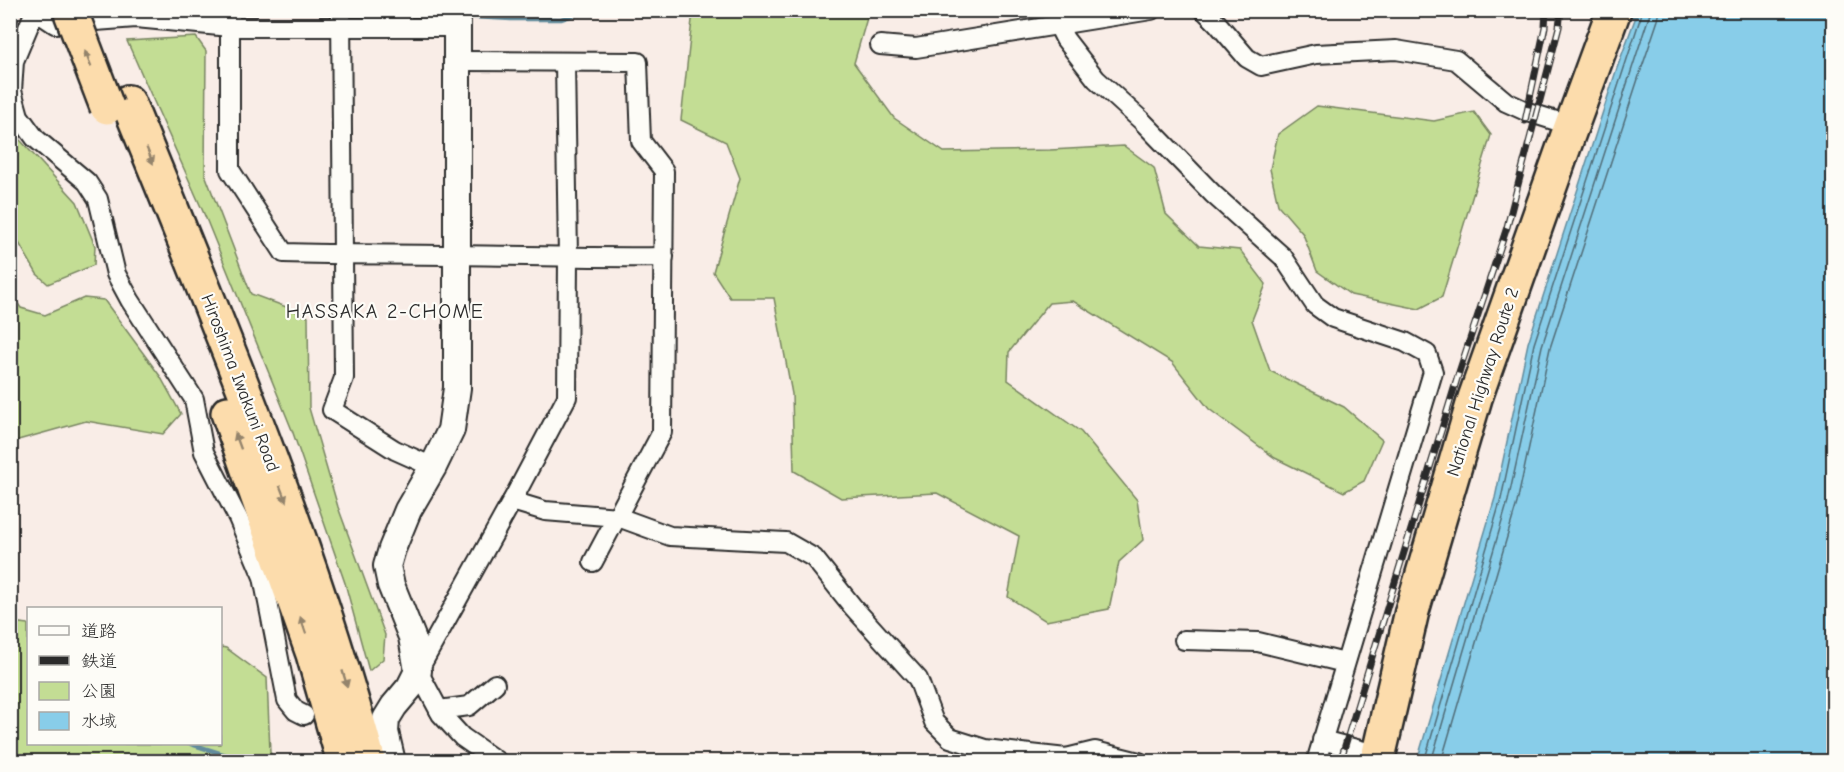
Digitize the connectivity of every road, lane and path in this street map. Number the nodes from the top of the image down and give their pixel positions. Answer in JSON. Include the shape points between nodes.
{"nodes":[{"id":1,"x":70,"y":10,"type":"edge"},
{"id":2,"x":94,"y":10,"type":"edge"},
{"id":3,"x":1150,"y":10,"type":"edge"},
{"id":4,"x":1204,"y":10,"type":"edge"},
{"id":5,"x":1614,"y":10,"type":"edge"},
{"id":6,"x":34,"y":11,"type":"edge"},
{"id":7,"x":135,"y":14,"type":"edge"},
{"id":8,"x":230,"y":19,"type":"edge"},
{"id":9,"x":341,"y":19,"type":"edge"},
{"id":10,"x":457,"y":19,"type":"edge"},
{"id":11,"x":1058,"y":25,"type":"junction"},
{"id":12,"x":880,"y":45,"type":"dead end"},
{"id":13,"x":457,"y":61,"type":"junction"},
{"id":14,"x":565,"y":62,"type":"junction"},
{"id":15,"x":117,"y":104,"type":"junction"},
{"id":16,"x":1572,"y":126,"type":"junction"},
{"id":17,"x":457,"y":255,"type":"junction"},
{"id":18,"x":343,"y":256,"type":"junction"},
{"id":19,"x":664,"y":257,"type":"junction"},
{"id":20,"x":568,"y":258,"type":"junction"},
{"id":21,"x":433,"y":467,"type":"junction"},
{"id":22,"x":512,"y":501,"type":"junction"},
{"id":23,"x":618,"y":517,"type":"junction"},
{"id":24,"x":594,"y":562,"type":"dead end"},
{"id":25,"x":1184,"y":640,"type":"dead end"},
{"id":26,"x":1345,"y":663,"type":"junction"},
{"id":27,"x":418,"y":671,"type":"junction"},
{"id":28,"x":495,"y":684,"type":"dead end"},
{"id":29,"x":439,"y":710,"type":"junction"},
{"id":30,"x":304,"y":715,"type":"dead end"},
{"id":31,"x":1322,"y":740,"type":"junction"},
{"id":32,"x":1378,"y":758,"type":"edge"},
{"id":33,"x":344,"y":762,"type":"edge"},
{"id":34,"x":369,"y":762,"type":"edge"},
{"id":35,"x":392,"y":762,"type":"edge"},
{"id":36,"x":498,"y":762,"type":"edge"},
{"id":37,"x":1139,"y":762,"type":"edge"},
{"id":38,"x":1316,"y":762,"type":"edge"}],
"edges":[{"from":15,"to":1,"type":"highway","name":"Hiroshima Iwakuni Road","one_way":true,"bridge":true},
{"from":2,"to":15,"type":"highway","name":"Hiroshima Iwakuni Road"},
{"from":3,"to":11,"type":"street"},
{"from":4,"to":16,"type":"street","via":[[1247,58],[1261,66],[1316,54],[1396,50],[1456,60],[1506,102]]},
{"from":5,"to":16,"type":"highway","name":"National Highway Route 2"},
{"from":6,"to":7,"type":"street","via":[[55,24]]},
{"from":6,"to":30,"type":"street","via":[[14,61],[12,91],[19,116],[35,138],[87,182],[98,199],[116,274],[194,399],[204,452],[263,577],[287,700]]},
{"from":7,"to":8,"type":"street"},
{"from":8,"to":9,"type":"street"},
{"from":8,"to":18,"type":"street","via":[[230,170],[284,253]]},
{"from":9,"to":10,"type":"street"},
{"from":9,"to":18,"type":"street"},
{"from":10,"to":13,"type":"street"},
{"from":11,"to":12,"type":"street","via":[[916,48]]},
{"from":11,"to":26,"type":"street","via":[[1096,79],[1283,257],[1315,305],[1334,318],[1405,342],[1427,354],[1433,372]]},
{"from":13,"to":14,"type":"street"},
{"from":13,"to":17,"type":"street"},
{"from":14,"to":19,"type":"street","via":[[638,62],[641,141],[664,171]]},
{"from":14,"to":20,"type":"street"},
{"from":33,"to":15,"type":"highway","name":"Hiroshima Iwakuni Road","one_way":true,"via":[[313,654]]},
{"from":15,"to":34,"type":"highway","name":"Hiroshima Iwakuni Road","one_way":true,"via":[[192,260],[285,499]]},
{"from":16,"to":32,"type":"highway","name":"National Highway Route 2","via":[[1475,398],[1412,611]]},
{"from":17,"to":18,"type":"street"},
{"from":17,"to":20,"type":"street"},
{"from":17,"to":21,"type":"street","via":[[457,388],[451,430]]},
{"from":18,"to":21,"type":"street","via":[[344,378],[332,410],[395,450]]},
{"from":19,"to":20,"type":"street"},
{"from":19,"to":23,"type":"street","via":[[662,432]]},
{"from":20,"to":22,"type":"street","via":[[567,397]]},
{"from":21,"to":27,"type":"street","via":[[408,510],[387,566],[412,637]]},
{"from":22,"to":23,"type":"street","via":[[545,511]]},
{"from":22,"to":27,"type":"street"},
{"from":23,"to":24,"type":"street"},
{"from":23,"to":37,"type":"street","via":[[670,536],[786,542],[814,558],[918,680],[934,722],[950,738],[985,749],[1066,758],[1095,751]]},
{"from":25,"to":26,"type":"street","via":[[1258,642]]},
{"from":26,"to":31,"type":"street"},
{"from":27,"to":29,"type":"street"},
{"from":27,"to":35,"type":"street","via":[[386,719]]},
{"from":28,"to":29,"type":"street","via":[[469,706]]},
{"from":29,"to":36,"type":"street","via":[[462,737]]},
{"from":31,"to":32,"type":"street"},
{"from":31,"to":38,"type":"street"}]}
